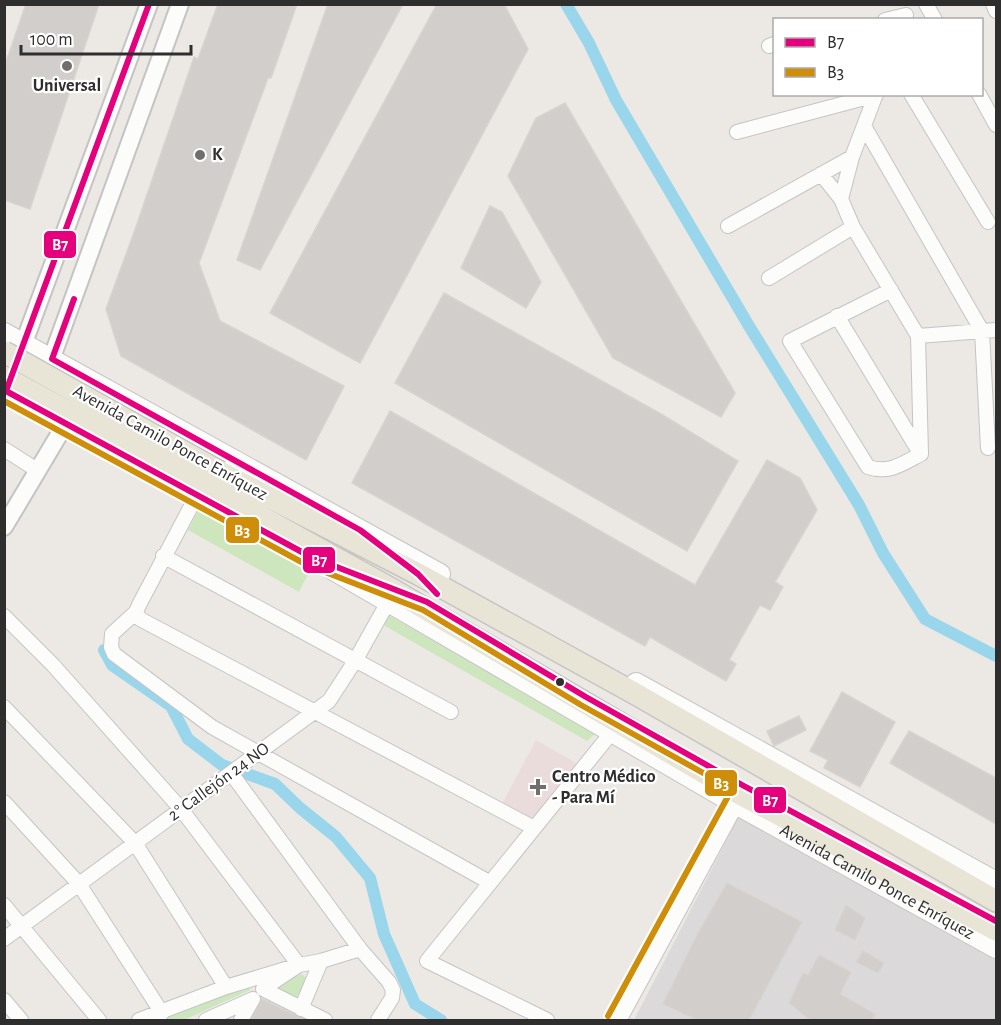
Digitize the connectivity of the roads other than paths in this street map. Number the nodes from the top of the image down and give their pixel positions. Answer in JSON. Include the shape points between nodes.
{"nodes":[{"id":1,"x":149,"y":4,"type":"edge"},
{"id":2,"x":180,"y":4,"type":"edge"},
{"id":3,"x":926,"y":4,"type":"edge"},
{"id":4,"x":993,"y":4,"type":"edge"},
{"id":5,"x":996,"y":11,"type":"edge"},
{"id":6,"x":906,"y":13,"type":"edge"},
{"id":7,"x":891,"y":18,"type":"edge"},
{"id":8,"x":934,"y":18,"type":"edge"},
{"id":9,"x":872,"y":96,"type":"edge"},
{"id":10,"x":876,"y":96,"type":"edge"},
{"id":11,"x":912,"y":96,"type":"edge"},
{"id":12,"x":980,"y":96,"type":"edge"},
{"id":13,"x":996,"y":125,"type":"edge"},
{"id":14,"x":864,"y":126,"type":"junction"},
{"id":15,"x":736,"y":132,"type":"dead end"},
{"id":16,"x":852,"y":157,"type":"junction"},
{"id":17,"x":821,"y":174,"type":"junction"},
{"id":18,"x":841,"y":199,"type":"junction"},
{"id":19,"x":988,"y":222,"type":"dead end"},
{"id":20,"x":728,"y":226,"type":"dead end"},
{"id":21,"x":853,"y":227,"type":"junction"},
{"id":22,"x":769,"y":278,"type":"dead end"},
{"id":23,"x":891,"y":290,"type":"junction"},
{"id":24,"x":837,"y":316,"type":"junction"},
{"id":25,"x":996,"y":330,"type":"edge"},
{"id":26,"x":982,"y":331,"type":"junction"},
{"id":27,"x":4,"y":333,"type":"edge"},
{"id":28,"x":918,"y":336,"type":"junction"},
{"id":29,"x":24,"y":344,"type":"junction"},
{"id":30,"x":4,"y":352,"type":"edge"},
{"id":31,"x":52,"y":359,"type":"junction"},
{"id":32,"x":87,"y":379,"type":"junction"},
{"id":33,"x":5,"y":386,"type":"edge"},
{"id":34,"x":31,"y":404,"type":"junction"},
{"id":35,"x":66,"y":423,"type":"junction"},
{"id":36,"x":988,"y":448,"type":"dead end"},
{"id":37,"x":4,"y":449,"type":"edge"},
{"id":38,"x":921,"y":454,"type":"junction"},
{"id":39,"x":37,"y":470,"type":"junction"},
{"id":40,"x":197,"y":495,"type":"junction"},
{"id":41,"x":4,"y":527,"type":"edge"},
{"id":42,"x":360,"y":530,"type":"junction"},
{"id":43,"x":163,"y":556,"type":"junction"},
{"id":44,"x":311,"y":557,"type":"joint"},
{"id":45,"x":418,"y":574,"type":"junction"},
{"id":46,"x":387,"y":591,"type":"junction"},
{"id":47,"x":456,"y":595,"type":"junction"},
{"id":48,"x":480,"y":597,"type":"junction"},
{"id":49,"x":136,"y":612,"type":"junction"},
{"id":50,"x":4,"y":616,"type":"edge"},
{"id":51,"x":417,"y":618,"type":"joint"},
{"id":52,"x":499,"y":619,"type":"junction"},
{"id":53,"x":355,"y":661,"type":"junction"},
{"id":54,"x":4,"y":707,"type":"edge"},
{"id":55,"x":598,"y":711,"type":"junction"},
{"id":56,"x":316,"y":712,"type":"junction"},
{"id":57,"x":451,"y":712,"type":"dead end"},
{"id":58,"x":612,"y":732,"type":"junction"},
{"id":59,"x":633,"y":732,"type":"junction"},
{"id":60,"x":260,"y":752,"type":"junction"},
{"id":61,"x":231,"y":773,"type":"junction"},
{"id":62,"x":737,"y":799,"type":"junction"},
{"id":63,"x":4,"y":802,"type":"edge"},
{"id":64,"x":181,"y":809,"type":"junction"},
{"id":65,"x":534,"y":828,"type":"junction"},
{"id":66,"x":135,"y":843,"type":"junction"},
{"id":67,"x":489,"y":882,"type":"junction"},
{"id":68,"x":996,"y":882,"type":"edge"},
{"id":69,"x":79,"y":884,"type":"junction"},
{"id":70,"x":996,"y":902,"type":"edge"},
{"id":71,"x":4,"y":904,"type":"edge"},
{"id":72,"x":22,"y":926,"type":"junction"},
{"id":73,"x":996,"y":930,"type":"edge"},
{"id":74,"x":4,"y":939,"type":"edge"},
{"id":75,"x":996,"y":948,"type":"edge"},
{"id":76,"x":360,"y":949,"type":"junction"},
{"id":77,"x":321,"y":961,"type":"junction"},
{"id":78,"x":299,"y":965,"type":"junction"},
{"id":79,"x":226,"y":987,"type":"junction"},
{"id":80,"x":263,"y":989,"type":"junction"},
{"id":81,"x":253,"y":999,"type":"junction"},
{"id":82,"x":4,"y":1000,"type":"edge"},
{"id":83,"x":301,"y":1009,"type":"junction"},
{"id":84,"x":162,"y":1012,"type":"junction"},
{"id":85,"x":21,"y":1020,"type":"edge"},
{"id":86,"x":99,"y":1020,"type":"edge"},
{"id":87,"x":139,"y":1020,"type":"edge"},
{"id":88,"x":206,"y":1020,"type":"edge"},
{"id":89,"x":241,"y":1020,"type":"edge"},
{"id":90,"x":325,"y":1020,"type":"edge"},
{"id":91,"x":378,"y":1020,"type":"edge"},
{"id":92,"x":547,"y":1020,"type":"edge"},
{"id":93,"x":616,"y":1020,"type":"edge"}],
"edges":[{"from":1,"to":29,"type":"street"},
{"from":2,"to":31,"type":"street"},
{"from":3,"to":8,"type":"street"},
{"from":4,"to":5,"type":"street"},
{"from":6,"to":7,"type":"street"},
{"from":9,"to":15,"type":"street"},
{"from":10,"to":14,"type":"street"},
{"from":11,"to":19,"type":"street"},
{"from":12,"to":13,"type":"street"},
{"from":14,"to":16,"type":"street"},
{"from":14,"to":26,"type":"street"},
{"from":16,"to":17,"type":"street"},
{"from":16,"to":18,"type":"street"},
{"from":17,"to":18,"type":"street"},
{"from":17,"to":20,"type":"street"},
{"from":18,"to":21,"type":"street"},
{"from":21,"to":22,"type":"street"},
{"from":21,"to":23,"type":"street"},
{"from":23,"to":24,"type":"street"},
{"from":23,"to":28,"type":"street"},
{"from":24,"to":38,"type":"street"},
{"from":24,"to":38,"type":"street","via":[[790,341],[868,467],[892,470]]},
{"from":25,"to":26,"type":"street"},
{"from":26,"to":28,"type":"street"},
{"from":26,"to":36,"type":"street"},
{"from":27,"to":29,"type":"main road","name":"Avenida Camilo Ponce Enríquez"},
{"from":28,"to":38,"type":"street"},
{"from":29,"to":31,"type":"main road","name":"Avenida Camilo Ponce Enríquez"},
{"from":29,"to":33,"type":"street"},
{"from":30,"to":45,"type":"main road","name":"Avenida Camilo Ponce Enríquez","bridge":true,"via":[[220,472]]},
{"from":31,"to":32,"type":"main road","name":"Avenida Camilo Ponce Enríquez"},
{"from":31,"to":34,"type":"street"},
{"from":32,"to":35,"type":"main road","via":[[76,377],[58,390],[58,412]]},
{"from":32,"to":42,"type":"main road","name":"Avenida Camilo Ponce Enríquez"},
{"from":33,"to":34,"type":"main road","name":"Avenida Camilo Ponce Enríquez"},
{"from":33,"to":46,"type":"main road","name":"Avenida Camilo Ponce Enríquez","bridge":true},
{"from":34,"to":35,"type":"main road","name":"Avenida Camilo Ponce Enríquez"},
{"from":35,"to":39,"type":"street"},
{"from":35,"to":40,"type":"main road","name":"Avenida Camilo Ponce Enríquez"},
{"from":37,"to":39,"type":"street"},
{"from":39,"to":41,"type":"street"},
{"from":40,"to":43,"type":"street"},
{"from":40,"to":44,"type":"main road","name":"Avenida Camilo Ponce Enríquez"},
{"from":42,"to":45,"type":"main road"},
{"from":42,"to":48,"type":"main road","name":"Avenida Camilo Ponce Enríquez"},
{"from":43,"to":49,"type":"street"},
{"from":43,"to":53,"type":"street"},
{"from":44,"to":46,"type":"main road"},
{"from":45,"to":47,"type":"main road","name":"Avenida Camilo Ponce Enríquez"},
{"from":46,"to":51,"type":"main road"},
{"from":46,"to":53,"type":"street","name":"2° Callejón 24 NO"},
{"from":46,"to":55,"type":"main road","name":"Avenida Camilo Ponce Enríquez"},
{"from":47,"to":48,"type":"main road"},
{"from":47,"to":52,"type":"main road","name":"Avenida Camilo Ponce Enríquez"},
{"from":48,"to":52,"type":"main road"},
{"from":48,"to":68,"type":"main road","name":"Avenida Camilo Ponce Enríquez"},
{"from":49,"to":56,"type":"street","via":[[140,619]]},
{"from":49,"to":60,"type":"street","via":[[112,634],[114,654],[212,727]]},
{"from":50,"to":64,"type":"street"},
{"from":51,"to":58,"type":"main road","name":"Avenida Camilo Ponce Enríquez"},
{"from":52,"to":70,"type":"main road","name":"Avenida Camilo Ponce Enríquez"},
{"from":53,"to":56,"type":"street","name":"2° Callejón 24 NO"},
{"from":53,"to":57,"type":"street"},
{"from":54,"to":66,"type":"street"},
{"from":55,"to":58,"type":"main road"},
{"from":55,"to":59,"type":"main road","name":"Avenida Camilo Ponce Enríquez"},
{"from":56,"to":60,"type":"street","name":"2° Callejón 24 NO"},
{"from":56,"to":65,"type":"street"},
{"from":58,"to":59,"type":"main road"},
{"from":58,"to":62,"type":"main road","name":"Avenida Camilo Ponce Enríquez"},
{"from":58,"to":65,"type":"street"},
{"from":59,"to":62,"type":"main road","name":"Avenida Camilo Ponce Enríquez"},
{"from":60,"to":61,"type":"street","name":"2° Callejón 24 NO"},
{"from":60,"to":67,"type":"street"},
{"from":61,"to":64,"type":"street","name":"2° Callejón 24 NO"},
{"from":61,"to":76,"type":"street"},
{"from":62,"to":73,"type":"main road","name":"Avenida Camilo Ponce Enríquez"},
{"from":62,"to":75,"type":"main road","name":"Avenida Camilo Ponce Enríquez"},
{"from":62,"to":93,"type":"main road"},
{"from":63,"to":69,"type":"street"},
{"from":64,"to":66,"type":"street","name":"2° Callejón 24 NO"},
{"from":64,"to":78,"type":"street"},
{"from":65,"to":67,"type":"street"},
{"from":66,"to":69,"type":"street","name":"2° Callejón 24 NO"},
{"from":66,"to":79,"type":"street"},
{"from":67,"to":92,"type":"street","via":[[427,961]]},
{"from":69,"to":72,"type":"street","name":"2° Callejón 24 NO"},
{"from":69,"to":84,"type":"street"},
{"from":71,"to":72,"type":"street"},
{"from":72,"to":74,"type":"street","name":"2° Callejón 24 NO"},
{"from":72,"to":86,"type":"street"},
{"from":76,"to":77,"type":"street"},
{"from":76,"to":91,"type":"street","via":[[393,990]]},
{"from":77,"to":78,"type":"street"},
{"from":77,"to":83,"type":"street"},
{"from":78,"to":79,"type":"street"},
{"from":78,"to":80,"type":"street"},
{"from":79,"to":84,"type":"street"},
{"from":80,"to":81,"type":"street"},
{"from":80,"to":83,"type":"street"},
{"from":81,"to":88,"type":"street"},
{"from":81,"to":89,"type":"street"},
{"from":82,"to":85,"type":"street"},
{"from":83,"to":90,"type":"street"},
{"from":84,"to":87,"type":"street"}]}
